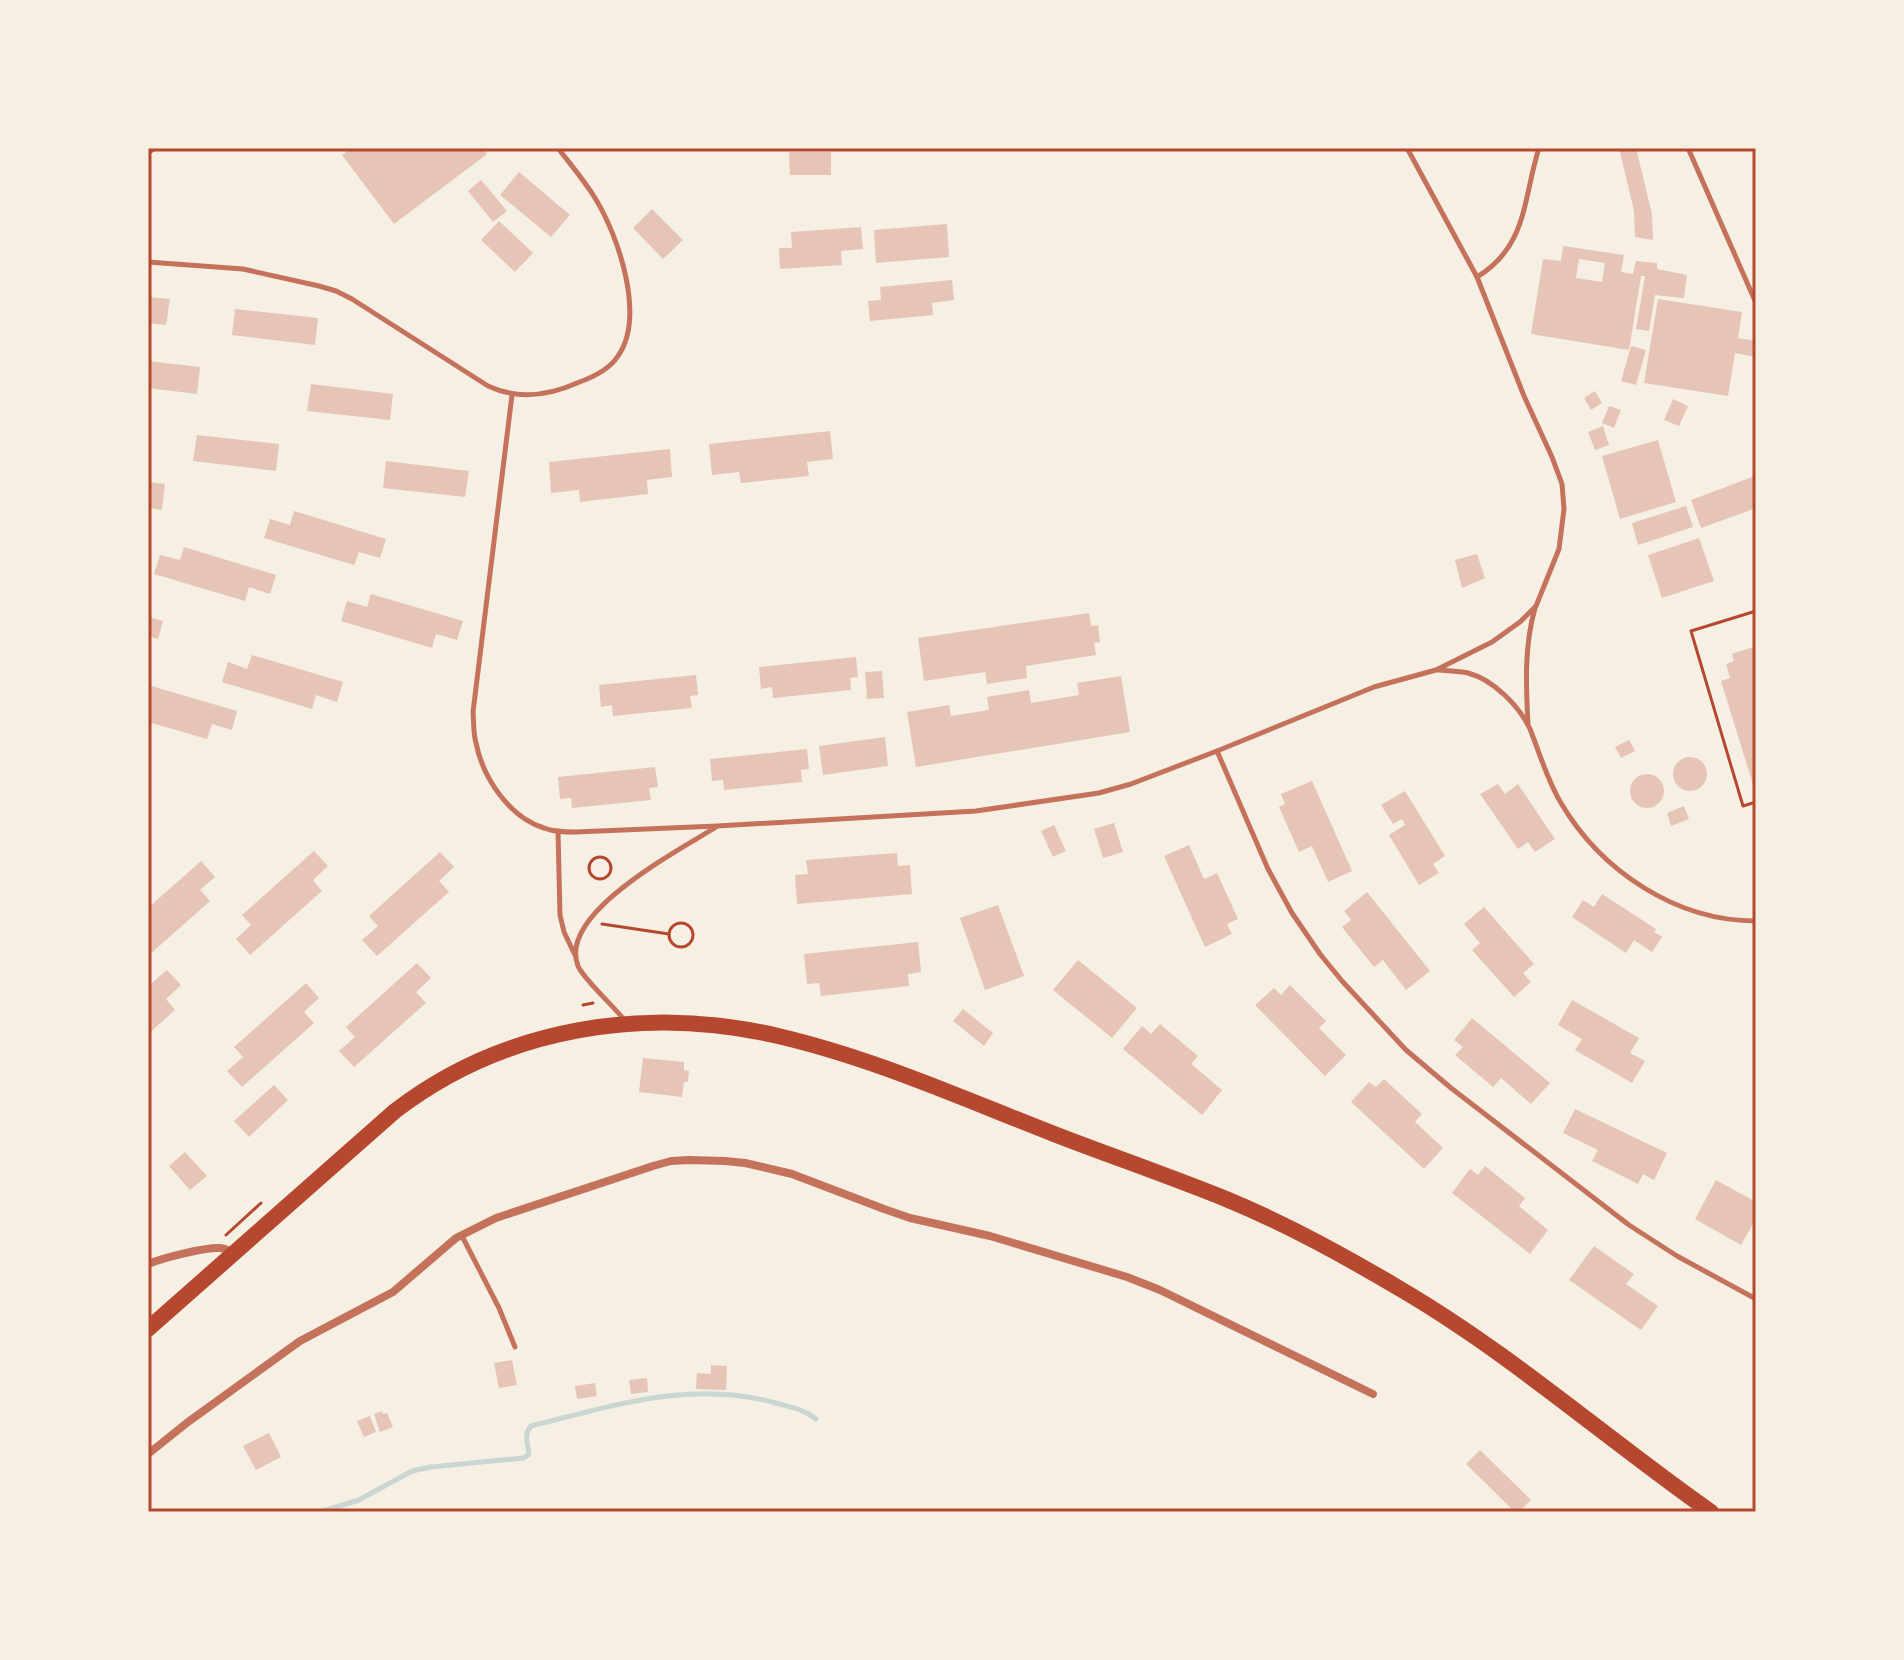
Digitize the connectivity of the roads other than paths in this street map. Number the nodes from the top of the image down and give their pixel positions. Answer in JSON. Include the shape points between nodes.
{"nodes":[{"id":1,"x":558,"y":148,"type":"edge"},
{"id":2,"x":1407,"y":148,"type":"edge"},
{"id":3,"x":1539,"y":148,"type":"edge"},
{"id":4,"x":1688,"y":148,"type":"edge"},
{"id":5,"x":148,"y":262,"type":"edge"},
{"id":6,"x":1477,"y":277,"type":"junction"},
{"id":7,"x":1756,"y":303,"type":"edge"},
{"id":8,"x":512,"y":395,"type":"junction"},
{"id":9,"x":1536,"y":606,"type":"junction"},
{"id":10,"x":1436,"y":670,"type":"junction"},
{"id":11,"x":1528,"y":726,"type":"junction"},
{"id":12,"x":1217,"y":751,"type":"junction"},
{"id":13,"x":717,"y":826,"type":"junction"},
{"id":14,"x":558,"y":831,"type":"junction"},
{"id":15,"x":1756,"y":921,"type":"edge"},
{"id":16,"x":576,"y":957,"type":"junction"},
{"id":17,"x":627,"y":1024,"type":"junction"},
{"id":18,"x":462,"y":1235,"type":"junction"},
{"id":19,"x":234,"y":1253,"type":"junction"},
{"id":20,"x":148,"y":1264,"type":"edge"},
{"id":21,"x":1756,"y":1299,"type":"edge"},
{"id":22,"x":148,"y":1329,"type":"edge"},
{"id":23,"x":515,"y":1347,"type":"dead end"},
{"id":24,"x":1373,"y":1394,"type":"dead end"},
{"id":25,"x":148,"y":1454,"type":"edge"},
{"id":26,"x":1711,"y":1512,"type":"edge"}],
"edges":[{"from":1,"to":8,"type":"lane","via":[[594,195],[610,229],[626,275],[630,319],[618,357],[609,366],[565,389]]},
{"from":2,"to":6,"type":"lane"},
{"from":3,"to":6,"type":"lane","via":[[1518,230],[1501,258]]},
{"from":4,"to":7,"type":"lane"},
{"from":5,"to":8,"type":"lane","via":[[243,269],[336,291],[488,386]]},
{"from":6,"to":9,"type":"lane","via":[[1564,495],[1561,538]]},
{"from":8,"to":14,"type":"lane","via":[[473,712],[475,740],[506,802],[532,823]]},
{"from":9,"to":10,"type":"lane","via":[[1492,642]]},
{"from":9,"to":11,"type":"lane","via":[[1526,655]]},
{"from":10,"to":11,"type":"lane","via":[[1466,673],[1489,683]]},
{"from":10,"to":12,"type":"lane","via":[[1353,695]]},
{"from":11,"to":15,"type":"lane","via":[[1561,803],[1585,838],[1618,869],[1686,910]]},
{"from":12,"to":13,"type":"lane","via":[[1131,784],[1058,800],[976,811]]},
{"from":12,"to":21,"type":"lane","via":[[1292,913],[1342,981],[1406,1050],[1629,1225]]},
{"from":13,"to":14,"type":"lane"},
{"from":13,"to":16,"type":"lane","via":[[599,908],[578,938]]},
{"from":14,"to":16,"type":"lane","via":[[560,915]]},
{"from":16,"to":17,"type":"lane","via":[[579,969]]},
{"from":17,"to":19,"type":"highway","via":[[541,1038],[439,1080],[395,1111]]},
{"from":17,"to":26,"type":"highway","via":[[722,1026],[805,1043],[1229,1201],[1307,1237],[1435,1311]]},
{"from":18,"to":23,"type":"lane"},
{"from":18,"to":24,"type":"street","via":[[496,1218],[671,1161],[745,1163],[806,1178],[910,1218],[990,1236],[1144,1283]]},
{"from":18,"to":25,"type":"street","via":[[393,1292],[300,1341]]},
{"from":19,"to":20,"type":"street","via":[[211,1249]]},
{"from":19,"to":22,"type":"highway"}]}
